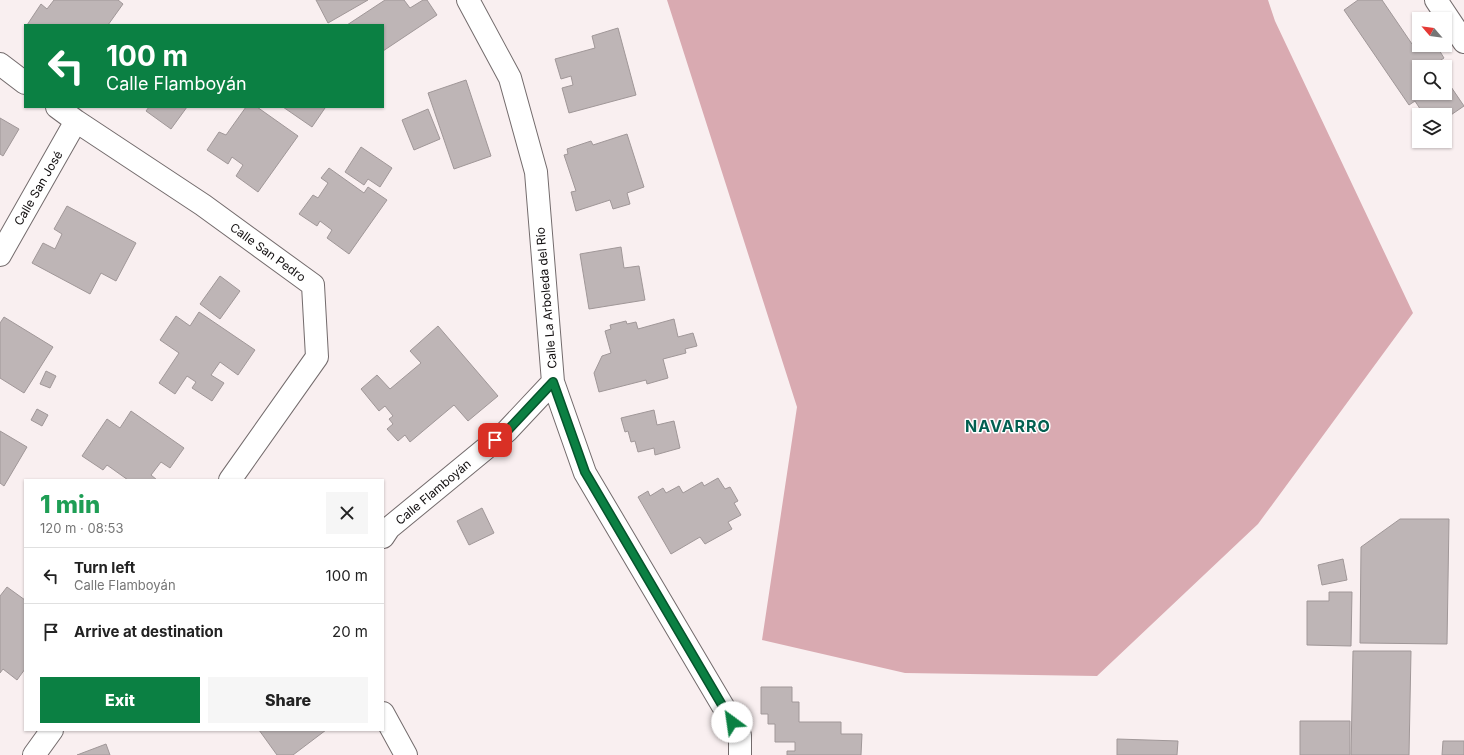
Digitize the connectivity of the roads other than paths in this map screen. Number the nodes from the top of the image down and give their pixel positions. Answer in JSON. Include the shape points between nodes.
{"nodes":[{"id":1,"x":468,"y":0,"type":"edge"},
{"id":2,"x":1436,"y":0,"type":"edge"},
{"id":3,"x":1464,"y":42,"type":"edge"},
{"id":4,"x":0,"y":64,"type":"edge"},
{"id":5,"x":24,"y":82,"type":"edge"},
{"id":6,"x":58,"y":108,"type":"edge"},
{"id":7,"x":76,"y":121,"type":"junction"},
{"id":8,"x":0,"y":255,"type":"edge"},
{"id":9,"x":553,"y":382,"type":"junction"},
{"id":10,"x":231,"y":479,"type":"edge"},
{"id":11,"x":384,"y":536,"type":"edge"},
{"id":12,"x":384,"y":715,"type":"edge"},
{"id":13,"x":51,"y":731,"type":"edge"},
{"id":14,"x":34,"y":755,"type":"edge"},
{"id":15,"x":406,"y":755,"type":"edge"},
{"id":16,"x":740,"y":755,"type":"edge"}],
"edges":[{"from":1,"to":9,"type":"street","name":"Calle La Arboleda del Río","via":[[510,78],[536,172]]},
{"from":2,"to":3,"type":"street"},
{"from":4,"to":5,"type":"street"},
{"from":6,"to":7,"type":"street","name":"Calle San Pedro"},
{"from":7,"to":8,"type":"street","name":"Calle San José"},
{"from":7,"to":10,"type":"street","name":"Calle San Pedro","via":[[203,204],[313,285],[317,356]]},
{"from":9,"to":11,"type":"street","name":"Calle Flamboyán","via":[[507,431],[389,528]]},
{"from":9,"to":16,"type":"street","name":"Calle La Arboleda del Río","via":[[585,472],[740,735]]},
{"from":12,"to":15,"type":"street"},
{"from":13,"to":14,"type":"street"}]}
